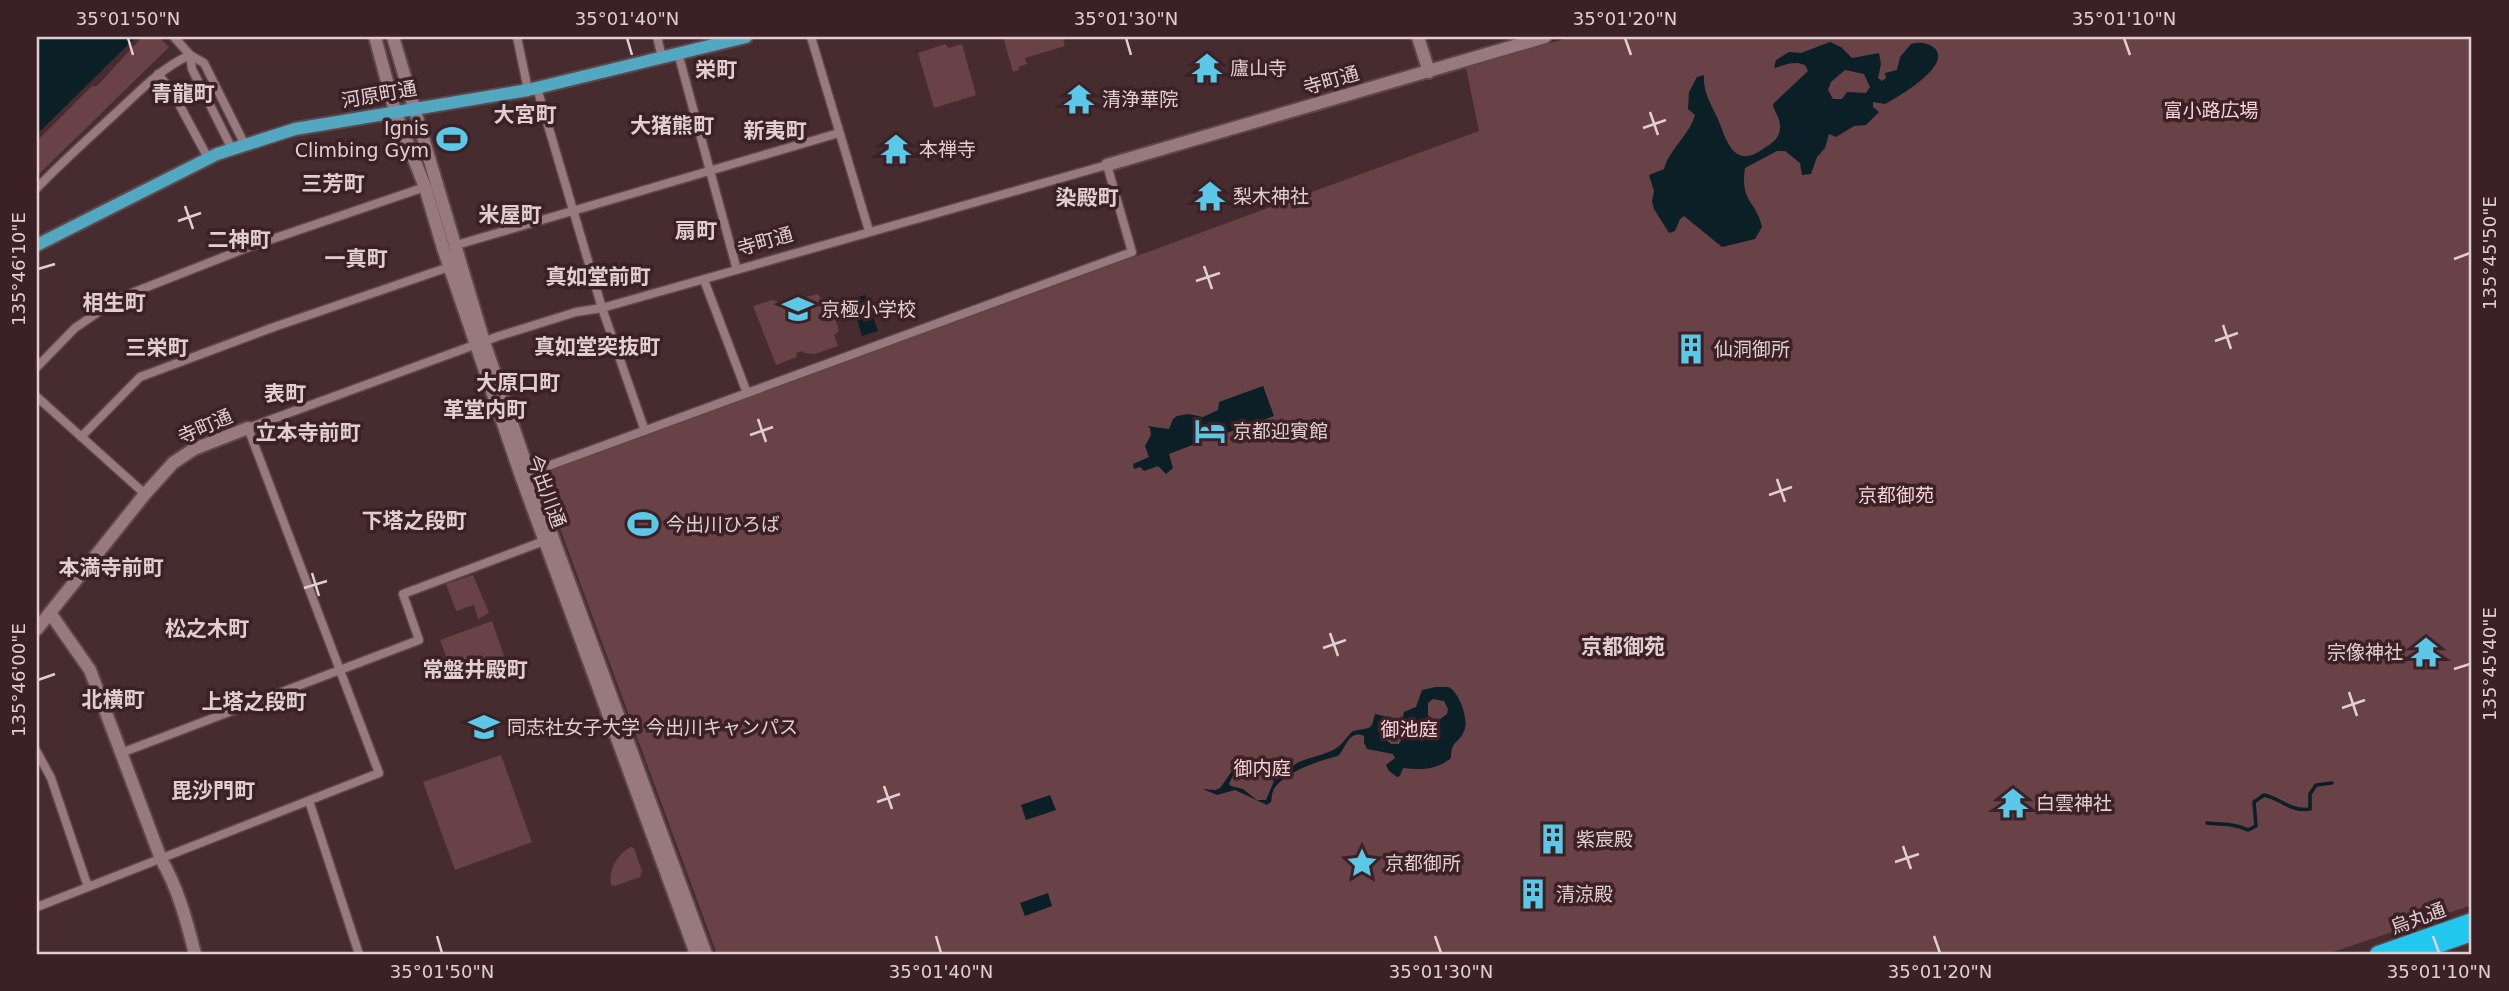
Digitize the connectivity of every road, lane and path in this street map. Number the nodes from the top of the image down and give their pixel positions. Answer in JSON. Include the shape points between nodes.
{"nodes":[{"id":1,"x":375,"y":37,"type":"edge"},
{"id":2,"x":393,"y":37,"type":"edge"},
{"id":3,"x":517,"y":37,"type":"edge"},
{"id":4,"x":657,"y":37,"type":"edge"},
{"id":5,"x":746,"y":37,"type":"edge"},
{"id":6,"x":811,"y":37,"type":"edge"},
{"id":7,"x":1418,"y":37,"type":"edge"},
{"id":8,"x":1545,"y":37,"type":"edge"},
{"id":9,"x":175,"y":38,"type":"edge"},
{"id":10,"x":1504,"y":43,"type":"edge"},
{"id":11,"x":678,"y":53,"type":"junction"},
{"id":12,"x":191,"y":55,"type":"junction"},
{"id":13,"x":662,"y":57,"type":"junction"},
{"id":14,"x":1429,"y":72,"type":"junction"},
{"id":15,"x":158,"y":74,"type":"junction"},
{"id":16,"x":533,"y":89,"type":"junction"},
{"id":17,"x":414,"y":107,"type":"junction"},
{"id":18,"x":395,"y":111,"type":"junction"},
{"id":19,"x":839,"y":133,"type":"junction"},
{"id":20,"x":245,"y":145,"type":"junction"},
{"id":21,"x":232,"y":149,"type":"junction"},
{"id":22,"x":208,"y":158,"type":"junction"},
{"id":23,"x":1107,"y":165,"type":"junction"},
{"id":24,"x":709,"y":170,"type":"junction"},
{"id":25,"x":425,"y":187,"type":"junction"},
{"id":26,"x":37,"y":188,"type":"edge"},
{"id":27,"x":573,"y":210,"type":"junction"},
{"id":28,"x":869,"y":231,"type":"junction"},
{"id":29,"x":37,"y":245,"type":"edge"},
{"id":30,"x":449,"y":246,"type":"junction"},
{"id":31,"x":449,"y":267,"type":"junction"},
{"id":32,"x":737,"y":270,"type":"junction"},
{"id":33,"x":704,"y":280,"type":"junction"},
{"id":34,"x":602,"y":308,"type":"junction"},
{"id":35,"x":480,"y":343,"type":"junction"},
{"id":36,"x":37,"y":366,"type":"edge"},
{"id":37,"x":747,"y":393,"type":"junction"},
{"id":38,"x":37,"y":397,"type":"edge"},
{"id":39,"x":248,"y":428,"type":"junction"},
{"id":40,"x":645,"y":431,"type":"junction"},
{"id":41,"x":81,"y":437,"type":"junction"},
{"id":42,"x":529,"y":473,"type":"junction"},
{"id":43,"x":145,"y":494,"type":"junction"},
{"id":44,"x":544,"y":541,"type":"junction"},
{"id":45,"x":50,"y":613,"type":"junction"},
{"id":46,"x":37,"y":629,"type":"edge"},
{"id":47,"x":341,"y":669,"type":"junction"},
{"id":48,"x":37,"y":752,"type":"edge"},
{"id":49,"x":121,"y":753,"type":"junction"},
{"id":50,"x":309,"y":801,"type":"junction"},
{"id":51,"x":161,"y":859,"type":"junction"},
{"id":52,"x":88,"y":887,"type":"junction"},
{"id":53,"x":37,"y":907,"type":"edge"},
{"id":54,"x":2472,"y":921,"type":"edge"},
{"id":55,"x":2472,"y":933,"type":"edge"},
{"id":56,"x":195,"y":954,"type":"edge"},
{"id":57,"x":359,"y":954,"type":"edge"},
{"id":58,"x":696,"y":954,"type":"edge"},
{"id":59,"x":706,"y":954,"type":"edge"},
{"id":60,"x":2378,"y":954,"type":"edge"},
{"id":61,"x":2412,"y":954,"type":"edge"}],
"edges":[{"from":1,"to":18,"type":"main road","name":"今出川通"},
{"from":2,"to":17,"type":"main road","name":"今出川通"},
{"from":3,"to":16,"type":"street"},
{"from":4,"to":13,"type":"street"},
{"from":5,"to":11,"type":"main road","name":"河原町通"},
{"from":6,"to":19,"type":"street"},
{"from":7,"to":14,"type":"main road"},
{"from":8,"to":10,"type":"main road","name":"寺町通"},
{"from":9,"to":12,"type":"street"},
{"from":10,"to":14,"type":"main road","name":"寺町通"},
{"from":11,"to":13,"type":"main road","name":"河原町通"},
{"from":11,"to":24,"type":"street"},
{"from":12,"to":15,"type":"street"},
{"from":12,"to":20,"type":"street","via":[[204,63]]},
{"from":12,"to":21,"type":"street","via":[[192,69]]},
{"from":13,"to":16,"type":"main road","name":"河原町通"},
{"from":14,"to":23,"type":"main road","name":"寺町通"},
{"from":15,"to":22,"type":"street"},
{"from":15,"to":26,"type":"street"},
{"from":16,"to":17,"type":"main road","name":"河原町通"},
{"from":16,"to":27,"type":"street"},
{"from":17,"to":18,"type":"main road","name":"河原町通"},
{"from":17,"to":30,"type":"main road","name":"今出川通"},
{"from":18,"to":20,"type":"main road","name":"河原町通","via":[[295,129]]},
{"from":18,"to":25,"type":"main road","name":"今出川通"},
{"from":19,"to":24,"type":"street"},
{"from":19,"to":28,"type":"street"},
{"from":20,"to":21,"type":"main road","name":"河原町通"},
{"from":21,"to":22,"type":"main road","name":"河原町通"},
{"from":22,"to":29,"type":"main road","name":"河原町通"},
{"from":23,"to":28,"type":"street","name":"寺町通"},
{"from":23,"to":37,"type":"street","via":[[1132,252]]},
{"from":24,"to":27,"type":"street"},
{"from":24,"to":32,"type":"street"},
{"from":25,"to":30,"type":"main road","name":"今出川通"},
{"from":25,"to":36,"type":"street","via":[[248,247],[119,298],[75,328]]},
{"from":27,"to":30,"type":"street"},
{"from":27,"to":34,"type":"street"},
{"from":28,"to":32,"type":"street","name":"寺町通"},
{"from":30,"to":31,"type":"main road","name":"今出川通"},
{"from":30,"to":35,"type":"main road","name":"今出川通"},
{"from":31,"to":35,"type":"main road","name":"今出川通"},
{"from":31,"to":41,"type":"street","via":[[140,377]]},
{"from":32,"to":33,"type":"street","name":"寺町通"},
{"from":33,"to":34,"type":"street","name":"寺町通"},
{"from":33,"to":37,"type":"street"},
{"from":34,"to":35,"type":"street","name":"寺町通"},
{"from":34,"to":40,"type":"street"},
{"from":35,"to":39,"type":"street","name":"寺町通"},
{"from":35,"to":42,"type":"main road","name":"今出川通"},
{"from":35,"to":44,"type":"main road","name":"今出川通"},
{"from":37,"to":40,"type":"street"},
{"from":38,"to":41,"type":"street"},
{"from":39,"to":43,"type":"main road","name":"寺町通","via":[[183,455]]},
{"from":39,"to":47,"type":"street"},
{"from":40,"to":42,"type":"street"},
{"from":41,"to":43,"type":"street"},
{"from":42,"to":59,"type":"main road","name":"今出川通"},
{"from":43,"to":45,"type":"main road","name":"寺町通"},
{"from":44,"to":47,"type":"street","via":[[403,594],[419,640]]},
{"from":44,"to":58,"type":"main road","name":"今出川通"},
{"from":45,"to":46,"type":"main road","name":"寺町通"},
{"from":45,"to":49,"type":"main road","via":[[90,670]]},
{"from":47,"to":49,"type":"street"},
{"from":47,"to":50,"type":"street","via":[[379,773]]},
{"from":48,"to":52,"type":"street","via":[[51,778]]},
{"from":49,"to":51,"type":"main road"},
{"from":50,"to":51,"type":"street"},
{"from":50,"to":57,"type":"street"},
{"from":51,"to":52,"type":"street"},
{"from":51,"to":56,"type":"main road"},
{"from":52,"to":53,"type":"street"},
{"from":54,"to":60,"type":"highway","name":"烏丸通"},
{"from":55,"to":61,"type":"highway","name":"烏丸通"}]}
